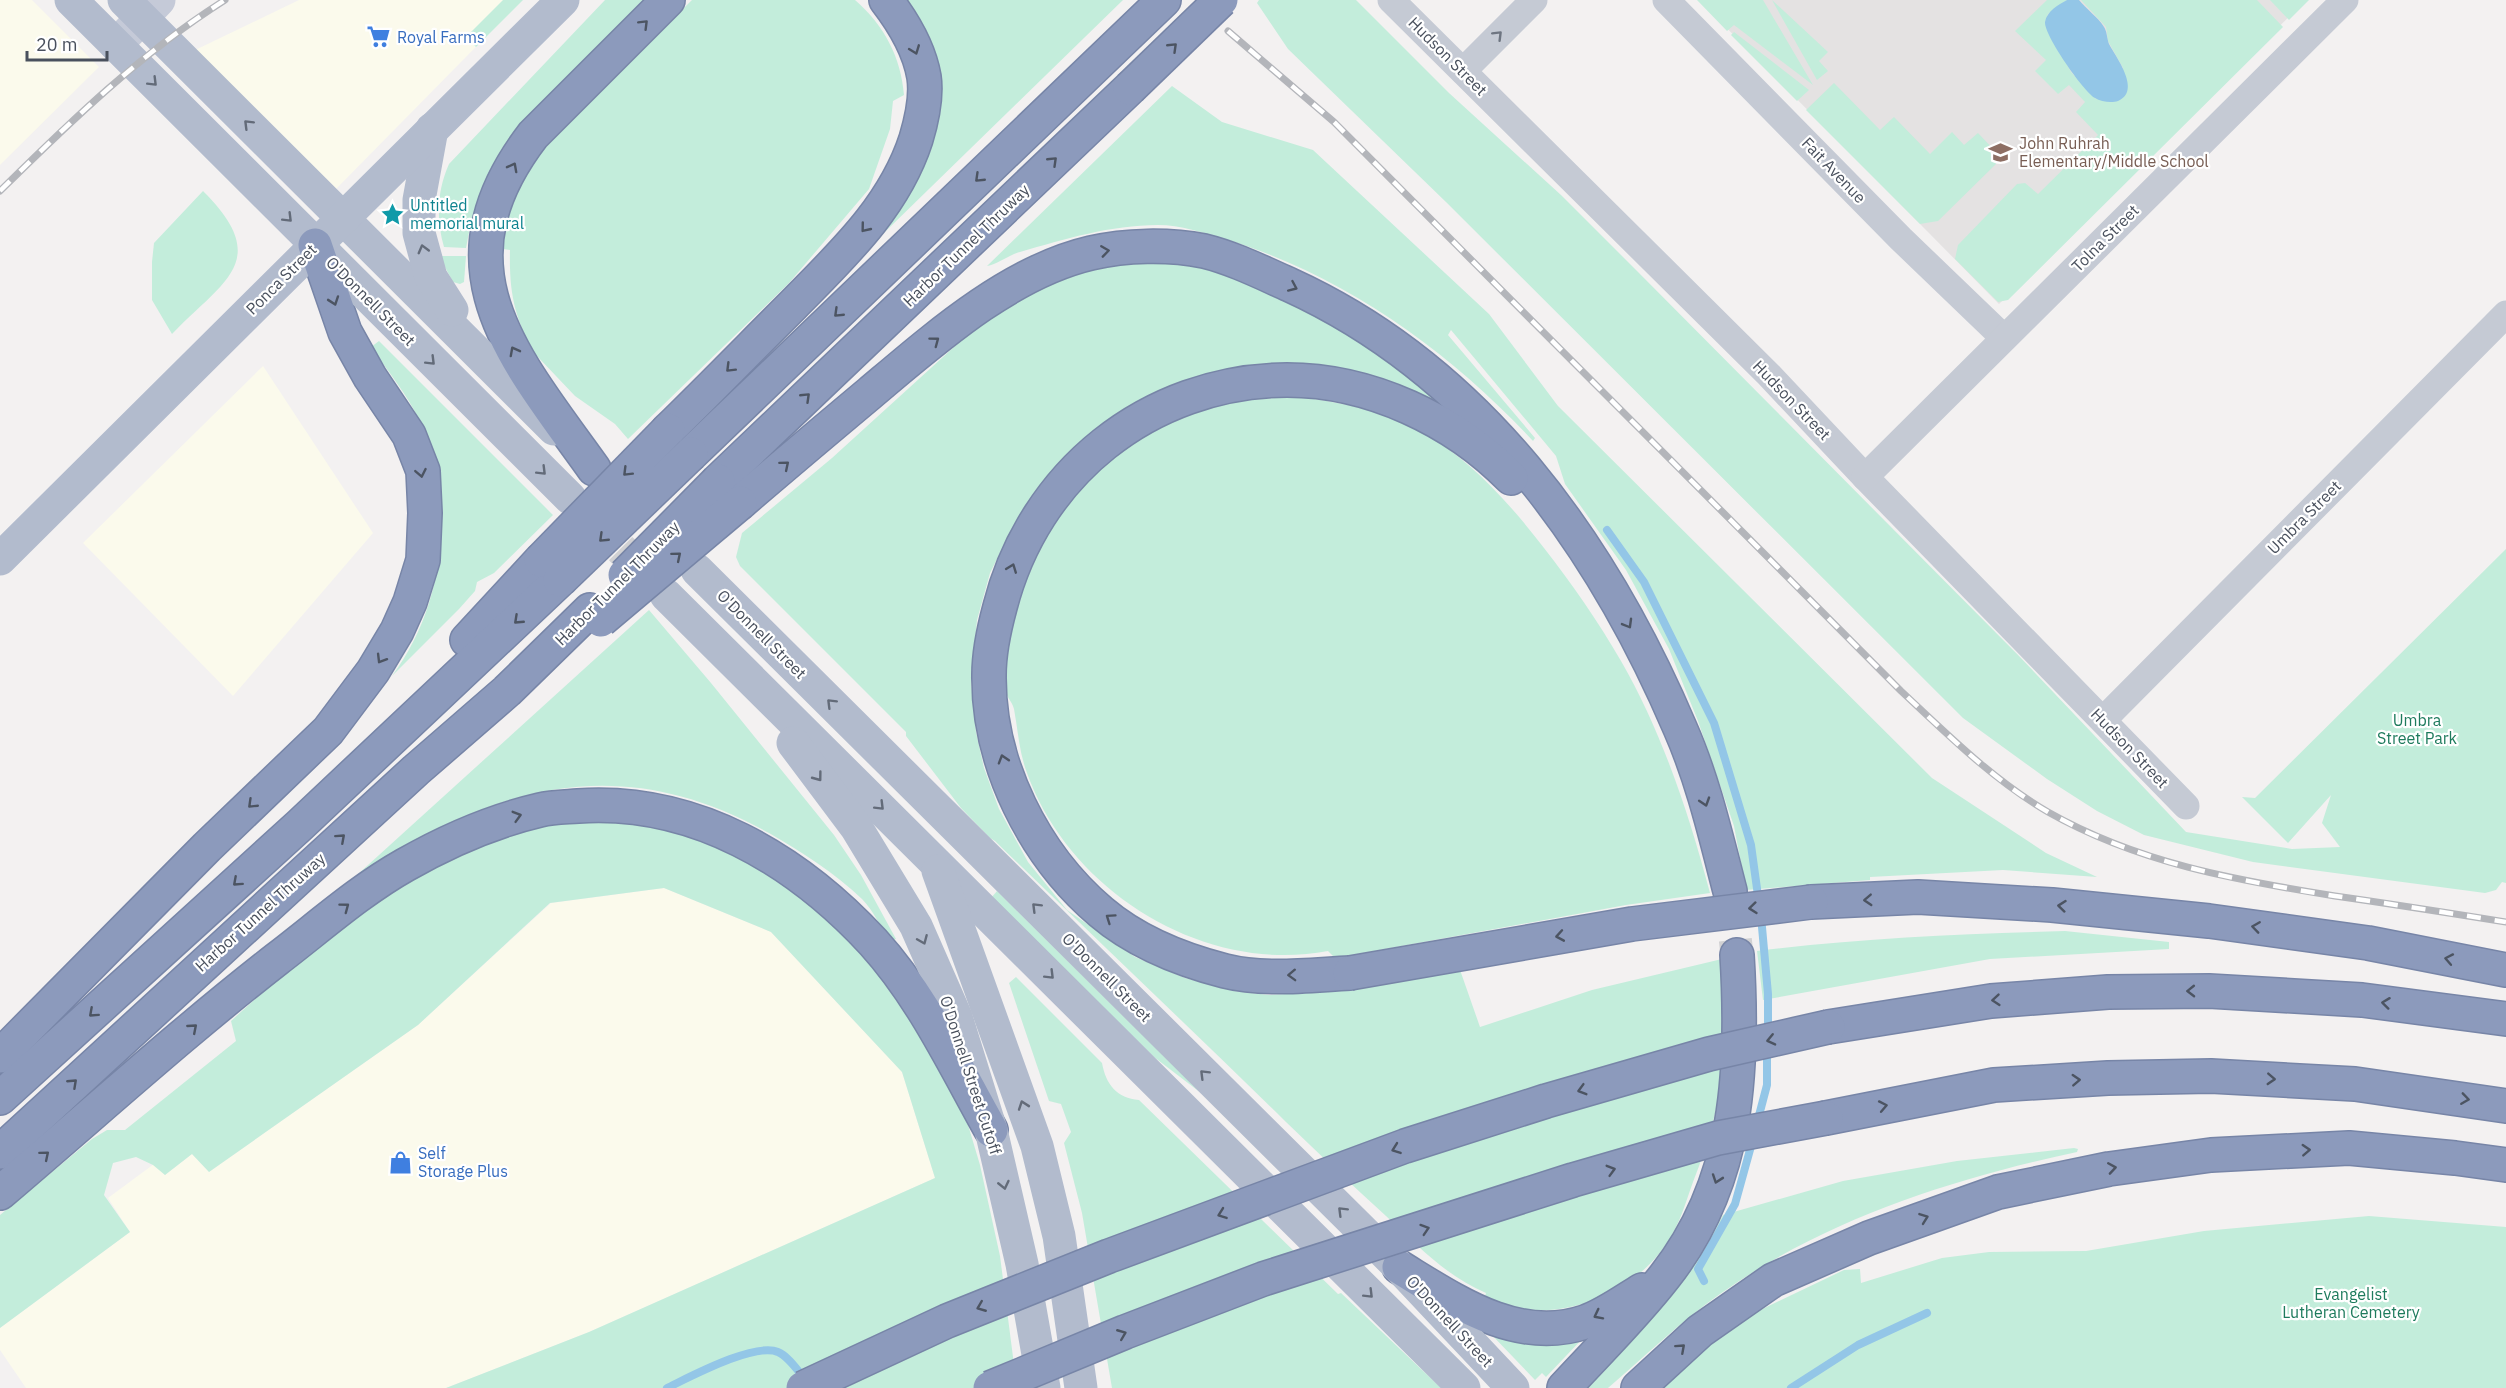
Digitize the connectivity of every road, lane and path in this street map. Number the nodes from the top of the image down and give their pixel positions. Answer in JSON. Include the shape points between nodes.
{"nodes":[{"id":1,"x":71,"y":0,"type":"edge"},
{"id":2,"x":563,"y":0,"type":"edge"},
{"id":3,"x":668,"y":0,"type":"edge"},
{"id":4,"x":886,"y":0,"type":"edge"},
{"id":5,"x":1164,"y":0,"type":"edge"},
{"id":6,"x":1221,"y":0,"type":"edge"},
{"id":7,"x":1391,"y":0,"type":"edge"},
{"id":8,"x":1534,"y":0,"type":"edge"},
{"id":9,"x":1666,"y":0,"type":"edge"},
{"id":10,"x":2345,"y":0,"type":"edge"},
{"id":11,"x":141,"y":6,"type":"edge"},
{"id":12,"x":116,"y":45,"type":"junction"},
{"id":13,"x":1463,"y":71,"type":"junction"},
{"id":14,"x":432,"y":129,"type":"junction"},
{"id":15,"x":342,"y":218,"type":"junction"},
{"id":16,"x":315,"y":245,"type":"junction"},
{"id":17,"x":2506,"y":314,"type":"edge"},
{"id":18,"x":2004,"y":338,"type":"junction"},
{"id":19,"x":480,"y":356,"type":"junction"},
{"id":20,"x":596,"y":470,"type":"joint"},
{"id":21,"x":1865,"y":477,"type":"junction"},
{"id":22,"x":729,"y":492,"type":"junction"},
{"id":23,"x":570,"y":498,"type":"tunnel mouth"},
{"id":24,"x":0,"y":559,"type":"edge"},
{"id":25,"x":550,"y":570,"type":"junction"},
{"id":26,"x":697,"y":570,"type":"dead end"},
{"id":27,"x":1599,"y":573,"type":"junction"},
{"id":28,"x":666,"y":595,"type":"tunnel mouth"},
{"id":29,"x":719,"y":646,"type":"junction"},
{"id":30,"x":2103,"y":720,"type":"junction"},
{"id":31,"x":902,"y":773,"type":"junction"},
{"id":32,"x":2186,"y":806,"type":"dead end"},
{"id":33,"x":934,"y":860,"type":"junction"},
{"id":34,"x":1730,"y":891,"type":"tunnel mouth"},
{"id":35,"x":1737,"y":955,"type":"tunnel mouth"},
{"id":36,"x":2506,"y":970,"type":"edge"},
{"id":37,"x":2506,"y":1019,"type":"edge"},
{"id":38,"x":0,"y":1056,"type":"edge"},
{"id":39,"x":0,"y":1098,"type":"edge"},
{"id":40,"x":2506,"y":1106,"type":"edge"},
{"id":41,"x":991,"y":1130,"type":"junction"},
{"id":42,"x":0,"y":1152,"type":"edge"},
{"id":43,"x":2506,"y":1165,"type":"edge"},
{"id":44,"x":0,"y":1193,"type":"edge"},
{"id":45,"x":1399,"y":1267,"type":"junction"},
{"id":46,"x":1666,"y":1275,"type":"junction"},
{"id":47,"x":803,"y":1388,"type":"edge"},
{"id":48,"x":990,"y":1388,"type":"edge"},
{"id":49,"x":1044,"y":1388,"type":"edge"},
{"id":50,"x":1081,"y":1388,"type":"edge"},
{"id":51,"x":1464,"y":1388,"type":"edge"},
{"id":52,"x":1513,"y":1388,"type":"edge"},
{"id":53,"x":1564,"y":1388,"type":"edge"},
{"id":54,"x":1638,"y":1388,"type":"edge"}],
"edges":[{"from":1,"to":12,"type":"main road","name":"O'Donnell Street"},
{"from":2,"to":14,"type":"main road","name":"Ponca Street"},
{"from":20,"to":3,"type":"highway","one_way":true,"via":[[526,374],[499,324],[485,267],[487,240],[492,213],[520,152]]},
{"from":4,"to":25,"type":"highway","one_way":true,"bridge":true,"via":[[910,37],[924,77],[921,124],[906,169],[879,211],[845,252],[668,430]]},
{"from":5,"to":25,"type":"highway","one_way":true,"bridge":true,"via":[[691,454]]},
{"from":22,"to":6,"type":"highway","name":"Harbor Tunnel Thruway","one_way":true,"bridge":true},
{"from":7,"to":13,"type":"street","name":"Hudson Street"},
{"from":13,"to":8,"type":"street","one_way":true},
{"from":9,"to":18,"type":"street","name":"Fait Avenue"},
{"from":10,"to":18,"type":"street","name":"Tolna Street"},
{"from":11,"to":12,"type":"street"},
{"from":15,"to":11,"type":"main road","one_way":true},
{"from":12,"to":16,"type":"main road","name":"O'Donnell Street","one_way":true},
{"from":13,"to":21,"type":"street","name":"Hudson Street","via":[[1769,375]]},
{"from":14,"to":15,"type":"main road","name":"Ponca Street"},
{"from":19,"to":14,"type":"main road","one_way":true,"via":[[430,277],[419,233],[419,200]]},
{"from":15,"to":16,"type":"main road","name":"Ponca Street"},
{"from":15,"to":19,"type":"main road"},
{"from":16,"to":23,"type":"main road","name":"O'Donnell Street","one_way":true},
{"from":16,"to":24,"type":"main road","name":"Ponca Street"},
{"from":16,"to":38,"type":"highway","one_way":true,"via":[[345,332],[409,435],[423,471],[423,560],[410,602],[373,671],[328,731]]},
{"from":17,"to":30,"type":"street","name":"Umbra Street"},
{"from":18,"to":21,"type":"street","name":"Tolna Street"},
{"from":19,"to":20,"type":"main road"},
{"from":21,"to":30,"type":"street","name":"Hudson Street"},
{"from":22,"to":27,"type":"highway","one_way":true,"via":[[978,307],[1052,266],[1090,253],[1148,246],[1203,251],[1318,298],[1425,369],[1474,411],[1521,461],[1581,540]]},
{"from":42,"to":22,"type":"highway","name":"Harbor Tunnel Thruway","one_way":true,"bridge":true,"via":[[416,770]]},
{"from":25,"to":39,"type":"highway","one_way":true,"via":[[300,825]]},
{"from":31,"to":26,"type":"main road","name":"O'Donnell Street","one_way":true},
{"from":27,"to":34,"type":"highway","one_way":true,"via":[[1642,646],[1682,731]]},
{"from":36,"to":27,"type":"highway","one_way":true,"bridge":true,"via":[[2356,941],[2209,921],[1918,897],[1811,902],[1632,924],[1350,973],[1278,976],[1228,972],[1141,939],[1102,913],[1070,881],[1038,839],[1016,800],[992,717],[989,675],[995,627],[1019,550],[1039,514],[1089,455],[1121,430],[1181,399],[1261,380],[1328,383],[1383,397],[1434,419],[1489,456]]},
{"from":28,"to":29,"type":"main road"},
{"from":29,"to":33,"type":"main road","one_way":true},
{"from":29,"to":41,"type":"main road","name":"O'Donnell Street Cutoff","one_way":true,"via":[[856,827],[916,926],[956,1017]]},
{"from":30,"to":32,"type":"street","name":"Hudson Street"},
{"from":31,"to":33,"type":"main road"},
{"from":45,"to":31,"type":"main road","name":"O'Donnell Street","one_way":true},
{"from":50,"to":33,"type":"main road","one_way":true,"via":[[1059,1236],[1037,1146]]},
{"from":33,"to":51,"type":"main road","one_way":true},
{"from":35,"to":46,"type":"highway","one_way":true,"via":[[1735,1115],[1711,1199]]},
{"from":37,"to":47,"type":"highway","one_way":true,"bridge":true,"via":[[2362,1000],[2210,990],[2108,992],[1991,1001],[1828,1027],[1709,1054],[1405,1146],[947,1321]]},
{"from":48,"to":40,"type":"highway","one_way":true,"bridge":true,"via":[[1263,1279],[1574,1180],[1707,1141],[1994,1085],[2211,1076],[2355,1084]]},
{"from":44,"to":41,"type":"highway","one_way":true,"via":[[240,989],[348,904],[404,866],[468,833],[507,819],[543,809],[592,805],[628,805],[709,826],[763,850],[826,896],[875,944],[927,1015]]},
{"from":41,"to":49,"type":"main road","name":"O'Donnell Street Cutoff","one_way":true,"via":[[1022,1264]]},
{"from":54,"to":43,"type":"highway","one_way":true,"via":[[1700,1330],[1773,1280],[1869,1238],[1998,1192],[2109,1169],[2211,1155],[2349,1148]]},
{"from":46,"to":45,"type":"highway","one_way":true,"via":[[1585,1322],[1544,1328],[1503,1322],[1467,1308]]},
{"from":45,"to":52,"type":"main road","name":"O'Donnell Street"},
{"from":46,"to":53,"type":"highway"}]}
